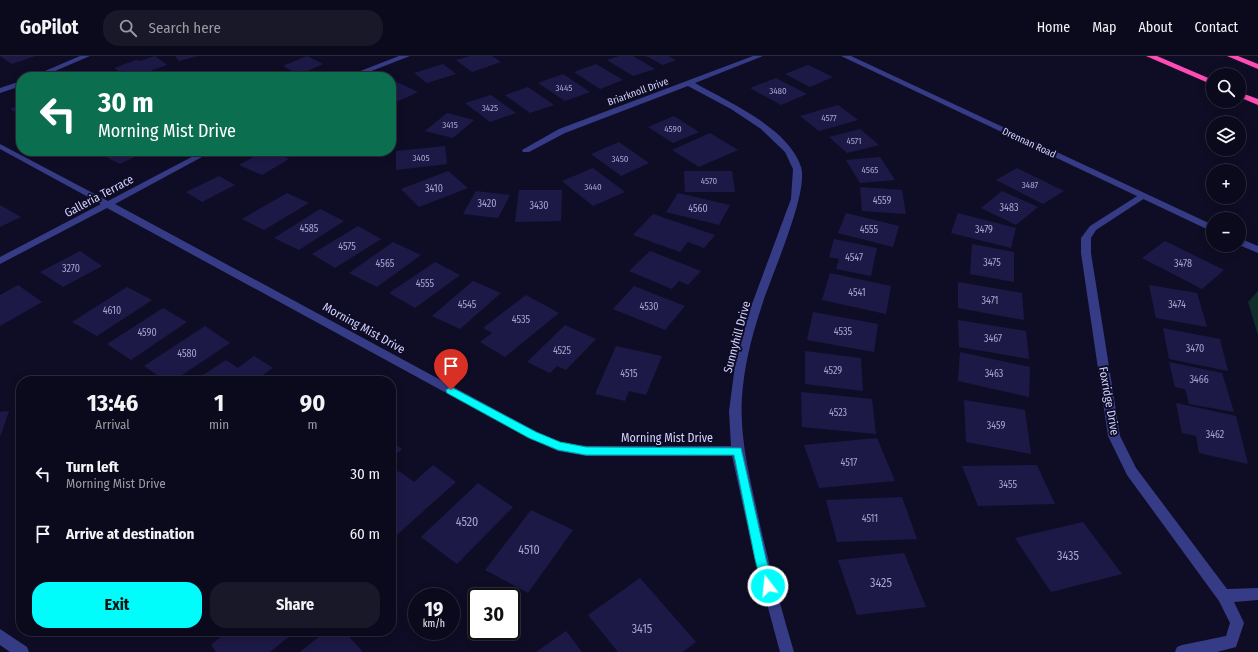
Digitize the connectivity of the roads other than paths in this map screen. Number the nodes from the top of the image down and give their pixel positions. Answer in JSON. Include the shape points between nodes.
{"nodes":[{"id":1,"x":86,"y":56,"type":"edge"},
{"id":2,"x":406,"y":56,"type":"edge"},
{"id":3,"x":759,"y":56,"type":"edge"},
{"id":4,"x":845,"y":56,"type":"edge"},
{"id":5,"x":1150,"y":56,"type":"edge"},
{"id":6,"x":1231,"y":56,"type":"edge"},
{"id":7,"x":1258,"y":67,"type":"edge"},
{"id":8,"x":47,"y":72,"type":"edge"},
{"id":9,"x":363,"y":72,"type":"edge"},
{"id":10,"x":1206,"y":80,"type":"edge"},
{"id":11,"x":689,"y":83,"type":"junction"},
{"id":12,"x":16,"y":85,"type":"edge"},
{"id":13,"x":0,"y":92,"type":"edge"},
{"id":14,"x":1246,"y":97,"type":"edge"},
{"id":15,"x":1258,"y":102,"type":"edge"},
{"id":16,"x":0,"y":146,"type":"edge"},
{"id":17,"x":526,"y":150,"type":"dead end"},
{"id":18,"x":16,"y":155,"type":"edge"},
{"id":19,"x":19,"y":156,"type":"edge"},
{"id":20,"x":200,"y":156,"type":"edge"},
{"id":21,"x":1142,"y":196,"type":"junction"},
{"id":22,"x":109,"y":204,"type":"junction"},
{"id":23,"x":1206,"y":226,"type":"edge"},
{"id":24,"x":1246,"y":244,"type":"edge"},
{"id":25,"x":1258,"y":250,"type":"edge"},
{"id":26,"x":0,"y":261,"type":"edge"},
{"id":27,"x":738,"y":451,"type":"junction"},
{"id":28,"x":1258,"y":594,"type":"edge"},
{"id":29,"x":1224,"y":596,"type":"junction"},
{"id":30,"x":0,"y":636,"type":"edge"},
{"id":31,"x":22,"y":652,"type":"edge"},
{"id":32,"x":787,"y":652,"type":"edge"},
{"id":33,"x":1182,"y":652,"type":"edge"}],
"edges":[{"from":1,"to":8,"type":"street"},
{"from":2,"to":9,"type":"street"},
{"from":3,"to":11,"type":"street","name":"Briarknoll Drive"},
{"from":4,"to":21,"type":"street","name":"Drennan Road"},
{"from":5,"to":10,"type":"highway"},
{"from":6,"to":7,"type":"highway"},
{"from":11,"to":17,"type":"street","name":"Briarknoll Drive","via":[[562,131]]},
{"from":11,"to":27,"type":"street","name":"Sunnyhill Drive","via":[[775,136],[796,166],[795,199],[752,321],[739,376],[735,411]]},
{"from":12,"to":13,"type":"street"},
{"from":14,"to":15,"type":"highway"},
{"from":16,"to":18,"type":"street","name":"Morning Mist Drive"},
{"from":19,"to":22,"type":"street","name":"Morning Mist Drive"},
{"from":20,"to":22,"type":"street","name":"Galleria Terrace"},
{"from":21,"to":23,"type":"street","name":"Drennan Road"},
{"from":21,"to":29,"type":"street","name":"Foxridge Drive","via":[[1093,228],[1086,238],[1086,253],[1114,436],[1131,471]]},
{"from":22,"to":26,"type":"street","name":"Galleria Terrace"},
{"from":22,"to":27,"type":"street","name":"Morning Mist Drive","via":[[533,435],[558,446],[586,451]]},
{"from":24,"to":25,"type":"street"},
{"from":27,"to":32,"type":"street","name":"Sunnyhill Drive","via":[[760,559]]},
{"from":28,"to":29,"type":"street"},
{"from":29,"to":33,"type":"street","name":"Foxridge Drive","via":[[1237,623],[1232,642]]},
{"from":30,"to":31,"type":"street"}]}
